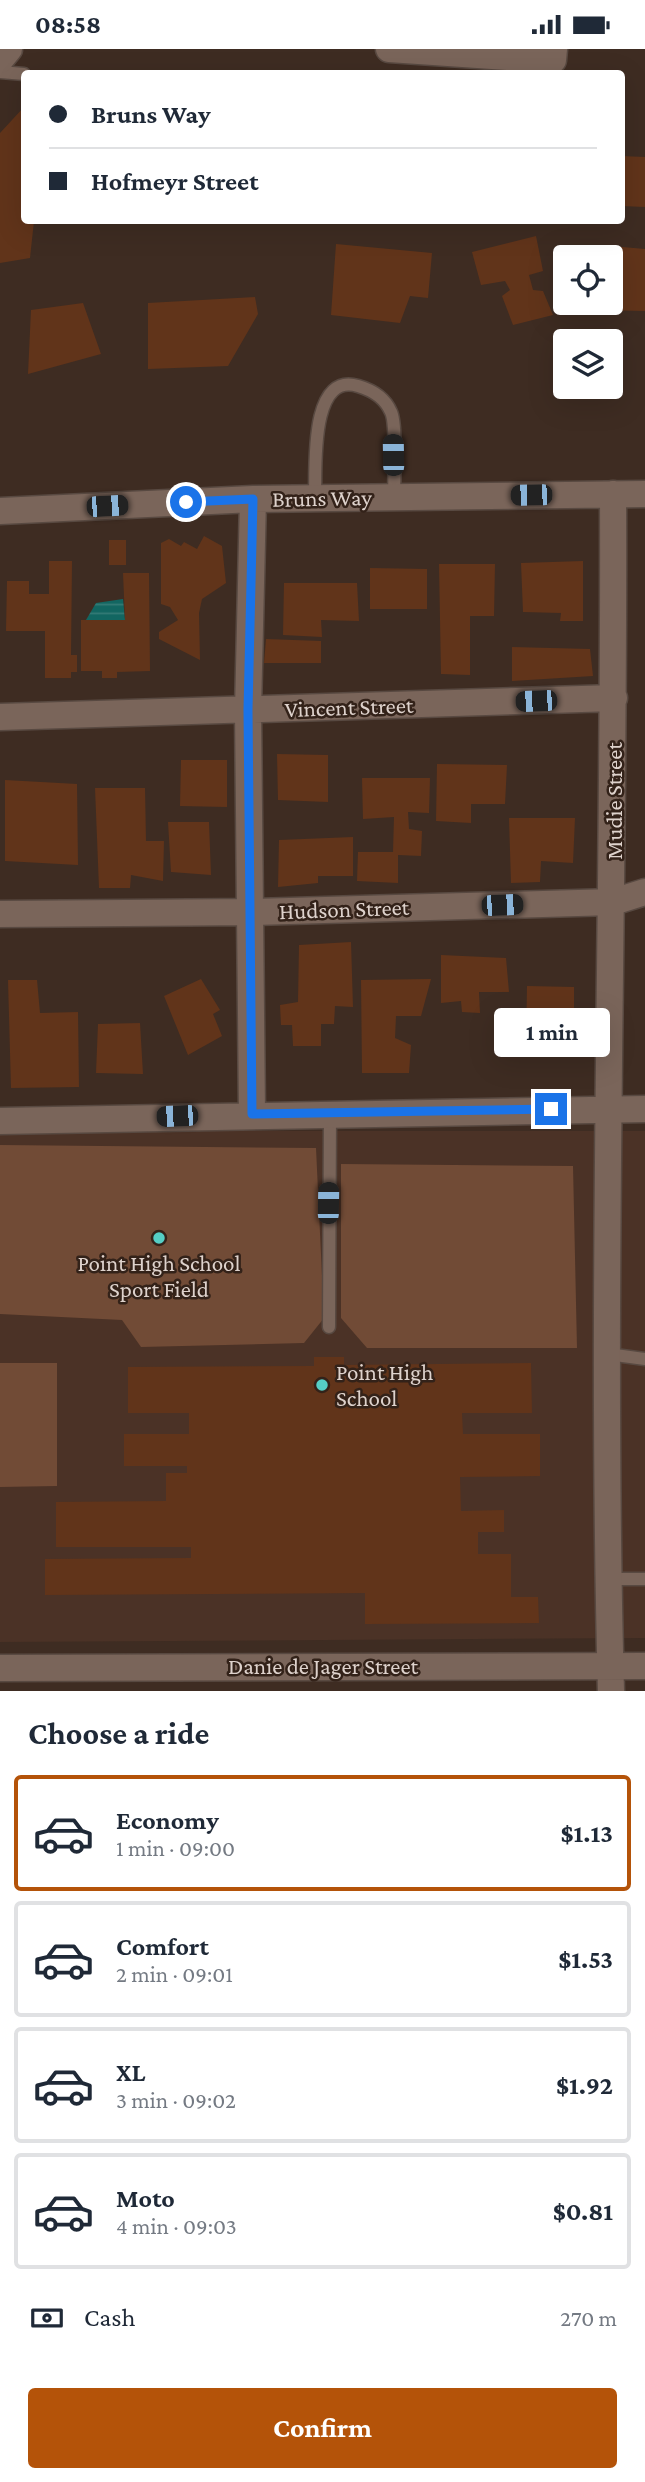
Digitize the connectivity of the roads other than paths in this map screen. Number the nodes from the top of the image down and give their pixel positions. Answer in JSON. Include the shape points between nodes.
{"nodes":[{"id":1,"x":9,"y":49,"type":"edge"},
{"id":2,"x":389,"y":49,"type":"edge"},
{"id":3,"x":554,"y":49,"type":"edge"},
{"id":4,"x":0,"y":60,"type":"edge"},
{"id":5,"x":0,"y":72,"type":"edge"},
{"id":6,"x":21,"y":74,"type":"edge"},
{"id":7,"x":614,"y":494,"type":"junction"},
{"id":8,"x":645,"y":494,"type":"edge"},
{"id":9,"x":394,"y":497,"type":"junction"},
{"id":10,"x":315,"y":498,"type":"junction"},
{"id":11,"x":253,"y":499,"type":"junction"},
{"id":12,"x":0,"y":511,"type":"edge"},
{"id":13,"x":614,"y":698,"type":"junction"},
{"id":14,"x":248,"y":710,"type":"junction"},
{"id":15,"x":0,"y":717,"type":"edge"},
{"id":16,"x":645,"y":892,"type":"edge"},
{"id":17,"x":613,"y":902,"type":"junction"},
{"id":18,"x":251,"y":912,"type":"junction"},
{"id":19,"x":0,"y":914,"type":"edge"},
{"id":20,"x":607,"y":1109,"type":"junction"},
{"id":21,"x":645,"y":1109,"type":"edge"},
{"id":22,"x":330,"y":1113,"type":"junction"},
{"id":23,"x":252,"y":1114,"type":"junction"},
{"id":24,"x":0,"y":1121,"type":"edge"},
{"id":25,"x":329,"y":1327,"type":"dead end"},
{"id":26,"x":608,"y":1354,"type":"junction"},
{"id":27,"x":645,"y":1359,"type":"edge"},
{"id":28,"x":609,"y":1579,"type":"junction"},
{"id":29,"x":645,"y":1579,"type":"edge"},
{"id":30,"x":645,"y":1666,"type":"edge"},
{"id":31,"x":0,"y":1668,"type":"edge"},
{"id":32,"x":610,"y":1678,"type":"edge"}],
"edges":[{"from":1,"to":4,"type":"street"},
{"from":2,"to":3,"type":"street","via":[[553,60]]},
{"from":5,"to":6,"type":"lane"},
{"from":7,"to":8,"type":"street","name":"Bruns Way"},
{"from":7,"to":9,"type":"street","name":"Bruns Way"},
{"from":7,"to":13,"type":"street","name":"Mudie Street"},
{"from":9,"to":10,"type":"street","name":"Bruns Way"},
{"from":9,"to":10,"type":"lane","via":[[392,413],[379,395],[356,384],[337,386],[324,399],[316,446]]},
{"from":10,"to":11,"type":"street","name":"Bruns Way"},
{"from":11,"to":12,"type":"street","name":"Bruns Way"},
{"from":11,"to":14,"type":"street"},
{"from":13,"to":14,"type":"street","name":"Vincent Street"},
{"from":13,"to":17,"type":"street","name":"Mudie Street"},
{"from":14,"to":15,"type":"street","name":"Vincent Street"},
{"from":14,"to":18,"type":"street"},
{"from":16,"to":17,"type":"street","name":"Hudson Street"},
{"from":17,"to":18,"type":"street","name":"Hudson Street"},
{"from":17,"to":20,"type":"street","name":"Mudie Street"},
{"from":18,"to":19,"type":"street","name":"Hudson Street"},
{"from":18,"to":23,"type":"street"},
{"from":20,"to":21,"type":"street"},
{"from":20,"to":22,"type":"street"},
{"from":20,"to":26,"type":"street","name":"Mudie Street"},
{"from":22,"to":23,"type":"street"},
{"from":22,"to":25,"type":"lane"},
{"from":23,"to":24,"type":"street"},
{"from":26,"to":27,"type":"lane"},
{"from":26,"to":28,"type":"street","name":"Mudie Street"},
{"from":28,"to":29,"type":"lane"},
{"from":28,"to":32,"type":"street","name":"Mudie Street"},
{"from":30,"to":32,"type":"street","name":"Danie de Jager Street"},
{"from":31,"to":32,"type":"street","name":"Danie de Jager Street"}]}
